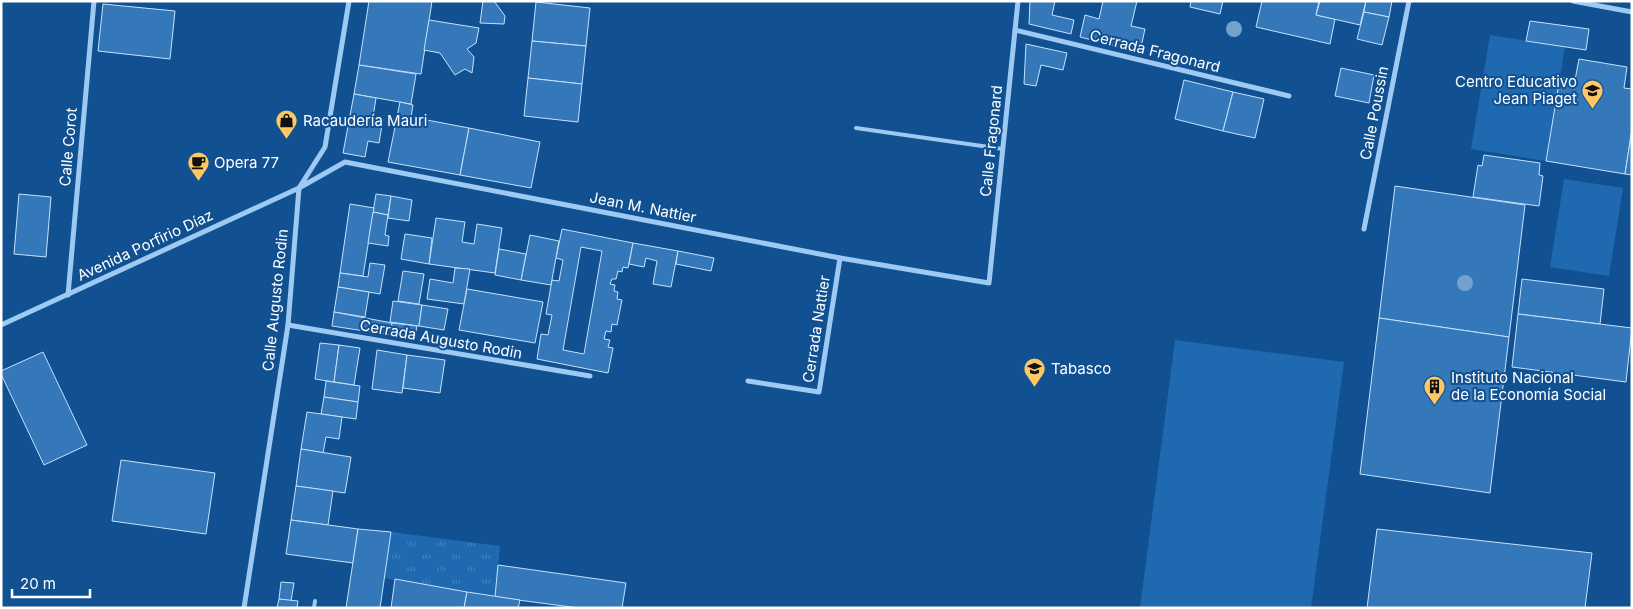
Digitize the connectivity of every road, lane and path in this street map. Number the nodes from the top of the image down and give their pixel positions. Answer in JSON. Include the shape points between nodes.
{"nodes":[{"id":1,"x":94,"y":1,"type":"edge"},
{"id":2,"x":349,"y":1,"type":"edge"},
{"id":3,"x":1018,"y":1,"type":"edge"},
{"id":4,"x":1409,"y":1,"type":"edge"},
{"id":5,"x":1572,"y":1,"type":"edge"},
{"id":6,"x":1632,"y":12,"type":"edge"},
{"id":7,"x":1015,"y":30,"type":"junction"},
{"id":8,"x":1289,"y":96,"type":"dead end"},
{"id":9,"x":856,"y":128,"type":"dead end"},
{"id":10,"x":1003,"y":149,"type":"junction"},
{"id":11,"x":299,"y":188,"type":"junction"},
{"id":12,"x":1364,"y":229,"type":"dead end"},
{"id":13,"x":840,"y":258,"type":"junction"},
{"id":14,"x":989,"y":283,"type":"joint"},
{"id":15,"x":68,"y":295,"type":"junction"},
{"id":16,"x":1,"y":325,"type":"edge"},
{"id":17,"x":288,"y":325,"type":"junction"},
{"id":18,"x":590,"y":376,"type":"dead end"},
{"id":19,"x":748,"y":381,"type":"dead end"},
{"id":20,"x":315,"y":601,"type":"dead end"},
{"id":21,"x":244,"y":608,"type":"edge"},
{"id":22,"x":314,"y":608,"type":"edge"}],
"edges":[{"from":1,"to":15,"type":"street","name":"Calle Corot"},
{"from":2,"to":11,"type":"street","name":"Calle Augusto Rodin","via":[[325,146]]},
{"from":3,"to":7,"type":"street","name":"Calle Fragonard"},
{"from":4,"to":12,"type":"street","name":"Calle Poussin"},
{"from":5,"to":6,"type":"street"},
{"from":7,"to":8,"type":"street","name":"Cerrada Fragonard"},
{"from":7,"to":10,"type":"street","name":"Calle Fragonard"},
{"from":9,"to":10,"type":"lane"},
{"from":10,"to":14,"type":"street","name":"Calle Fragonard"},
{"from":11,"to":13,"type":"street","name":"Jean M. Nattier","via":[[345,162]]},
{"from":11,"to":15,"type":"street","name":"Avenida Porfirio Díaz"},
{"from":11,"to":17,"type":"street","name":"Calle Augusto Rodin"},
{"from":13,"to":14,"type":"street","name":"Jean M. Nattier"},
{"from":13,"to":19,"type":"street","name":"Cerrada Nattier","via":[[819,392]]},
{"from":15,"to":16,"type":"street","name":"Avenida Porfirio Díaz"},
{"from":17,"to":18,"type":"street","name":"Cerrada Augusto Rodin"},
{"from":17,"to":21,"type":"street","name":"Calle Augusto Rodin"},
{"from":20,"to":22,"type":"lane"}]}
